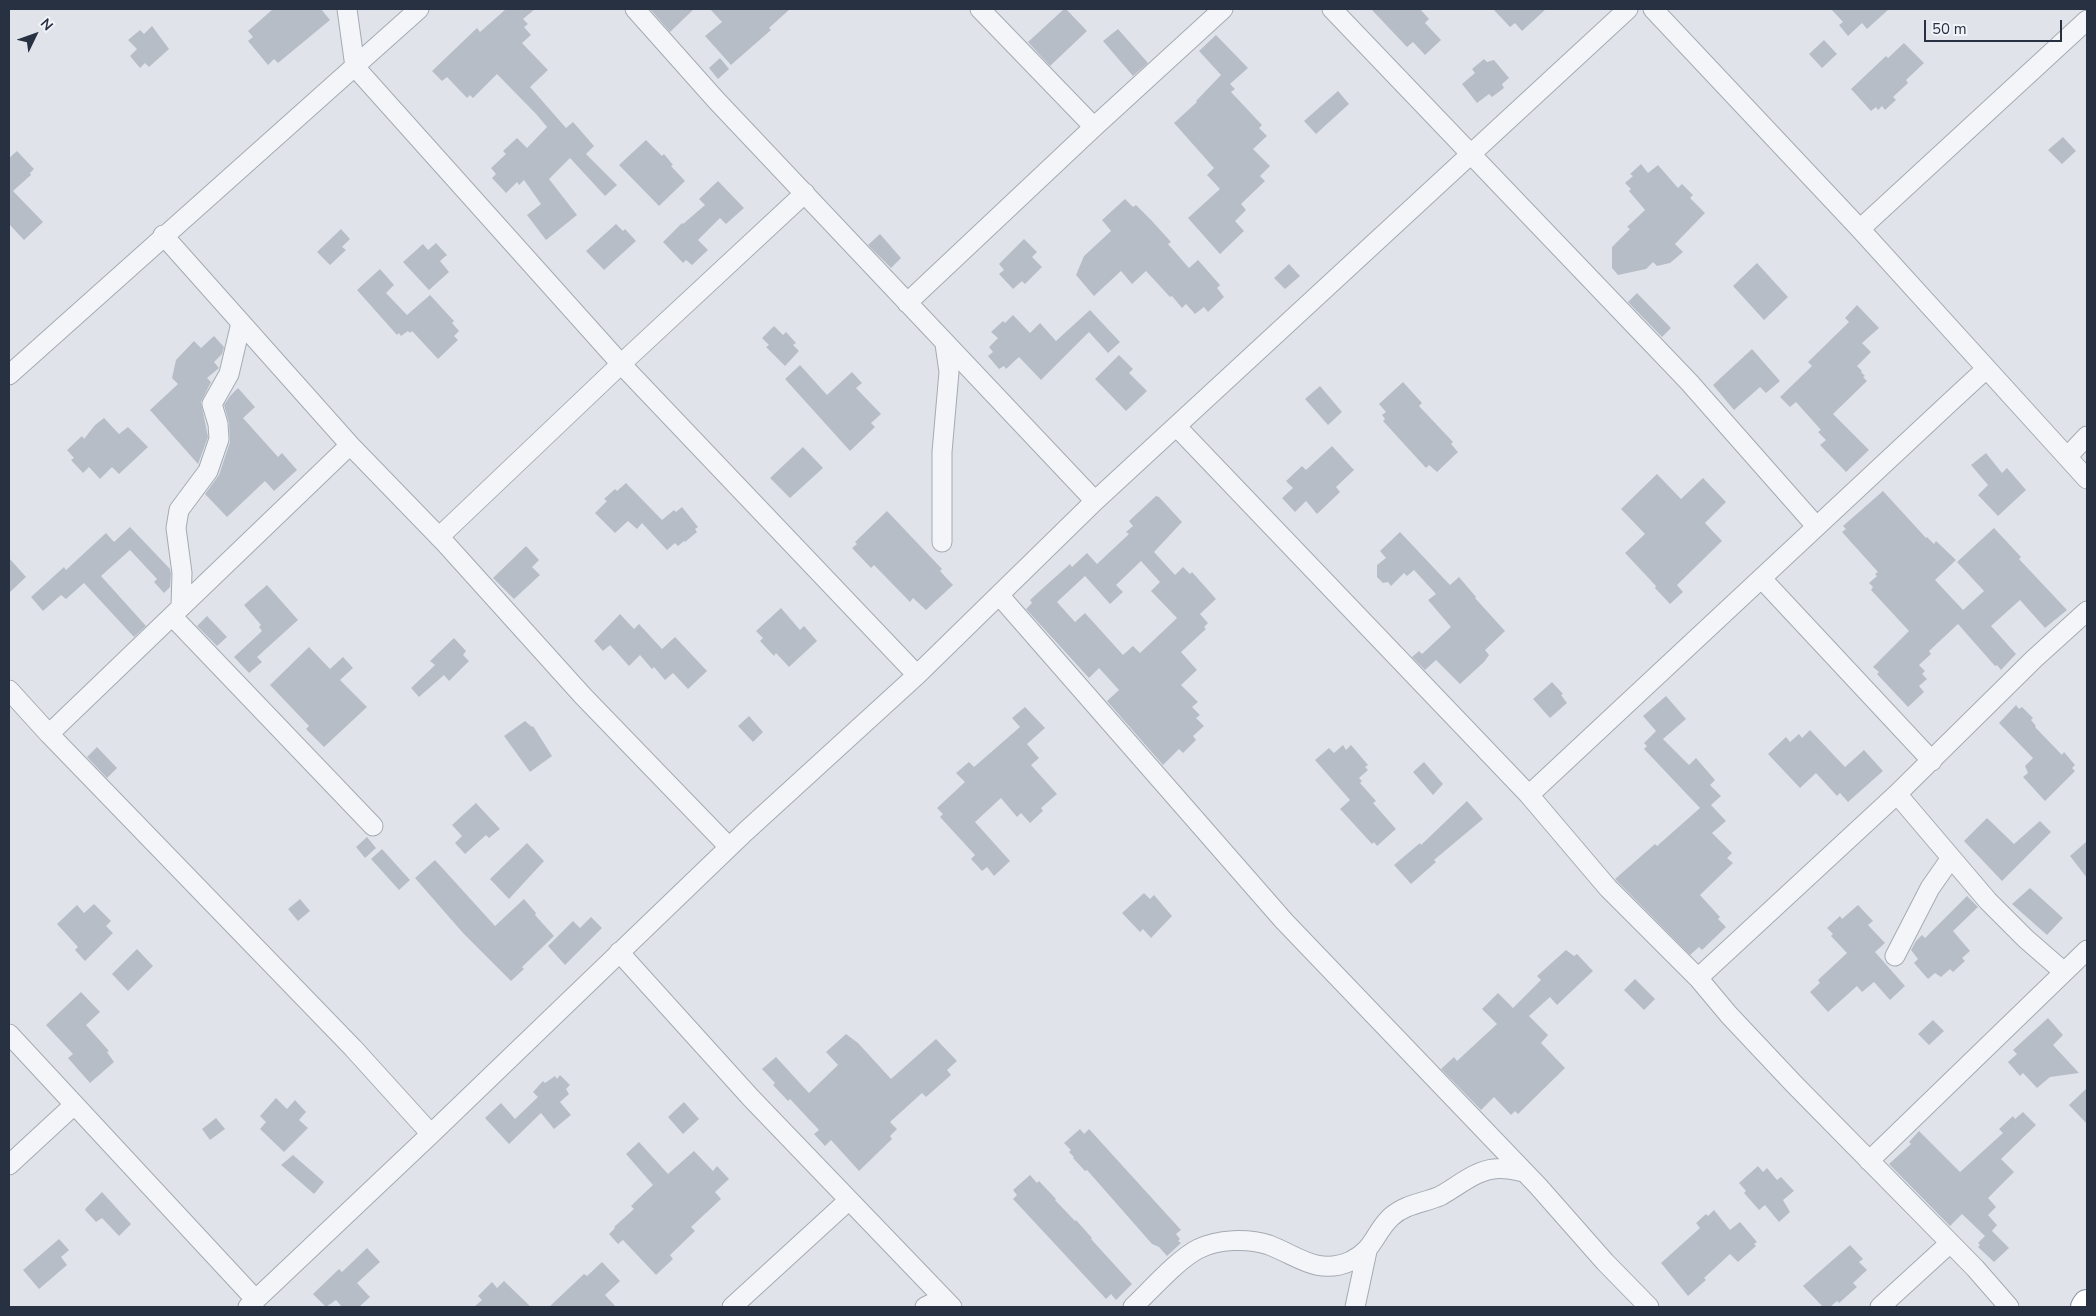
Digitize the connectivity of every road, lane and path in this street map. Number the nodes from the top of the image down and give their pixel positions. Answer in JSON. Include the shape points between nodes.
{"nodes":[{"id":1,"x":347,"y":9,"type":"edge"},
{"id":2,"x":419,"y":9,"type":"edge"},
{"id":3,"x":635,"y":9,"type":"edge"},
{"id":4,"x":980,"y":9,"type":"edge"},
{"id":5,"x":1223,"y":9,"type":"edge"},
{"id":6,"x":1332,"y":9,"type":"edge"},
{"id":7,"x":1628,"y":9,"type":"edge"},
{"id":8,"x":1652,"y":9,"type":"edge"},
{"id":9,"x":2087,"y":20,"type":"edge"},
{"id":10,"x":355,"y":68,"type":"junction"},
{"id":11,"x":1094,"y":127,"type":"junction"},
{"id":12,"x":1471,"y":155,"type":"junction"},
{"id":13,"x":805,"y":193,"type":"junction"},
{"id":14,"x":1860,"y":229,"type":"junction"},
{"id":15,"x":163,"y":235,"type":"junction"},
{"id":16,"x":907,"y":303,"type":"junction"},
{"id":17,"x":241,"y":323,"type":"junction"},
{"id":18,"x":945,"y":344,"type":"junction"},
{"id":19,"x":620,"y":364,"type":"junction"},
{"id":20,"x":1986,"y":369,"type":"junction"},
{"id":21,"x":9,"y":375,"type":"edge"},
{"id":22,"x":1178,"y":427,"type":"junction"},
{"id":23,"x":2087,"y":436,"type":"edge"},
{"id":24,"x":350,"y":445,"type":"junction"},
{"id":25,"x":2067,"y":456,"type":"junction"},
{"id":26,"x":2087,"y":479,"type":"edge"},
{"id":27,"x":1095,"y":501,"type":"junction"},
{"id":28,"x":1816,"y":526,"type":"junction"},
{"id":29,"x":439,"y":537,"type":"junction"},
{"id":30,"x":942,"y":542,"type":"dead end"},
{"id":31,"x":1762,"y":579,"type":"junction"},
{"id":32,"x":999,"y":595,"type":"junction"},
{"id":33,"x":177,"y":611,"type":"junction"},
{"id":34,"x":2087,"y":611,"type":"edge"},
{"id":35,"x":917,"y":675,"type":"junction"},
{"id":36,"x":9,"y":690,"type":"edge"},
{"id":37,"x":49,"y":734,"type":"junction"},
{"id":38,"x":1932,"y":761,"type":"junction"},
{"id":39,"x":1897,"y":794,"type":"junction"},
{"id":40,"x":1529,"y":795,"type":"junction"},
{"id":41,"x":373,"y":826,"type":"dead end"},
{"id":42,"x":729,"y":847,"type":"junction"},
{"id":43,"x":1951,"y":858,"type":"junction"},
{"id":44,"x":2087,"y":950,"type":"edge"},
{"id":45,"x":618,"y":952,"type":"junction"},
{"id":46,"x":1895,"y":956,"type":"dead end"},
{"id":47,"x":2064,"y":972,"type":"junction"},
{"id":48,"x":1698,"y":978,"type":"junction"},
{"id":49,"x":9,"y":1034,"type":"edge"},
{"id":50,"x":74,"y":1105,"type":"junction"},
{"id":51,"x":431,"y":1134,"type":"junction"},
{"id":52,"x":1869,"y":1161,"type":"junction"},
{"id":53,"x":9,"y":1165,"type":"edge"},
{"id":54,"x":1524,"y":1172,"type":"junction"},
{"id":55,"x":849,"y":1200,"type":"junction"},
{"id":56,"x":1950,"y":1243,"type":"junction"},
{"id":57,"x":1367,"y":1251,"type":"junction"},
{"id":58,"x":947,"y":1303,"type":"edge"},
{"id":59,"x":252,"y":1304,"type":"edge"},
{"id":60,"x":2087,"y":1304,"type":"edge"},
{"id":61,"x":732,"y":1307,"type":"edge"},
{"id":62,"x":925,"y":1307,"type":"edge"},
{"id":63,"x":1133,"y":1307,"type":"edge"},
{"id":64,"x":1354,"y":1307,"type":"edge"},
{"id":65,"x":1649,"y":1307,"type":"edge"},
{"id":66,"x":1880,"y":1307,"type":"edge"},
{"id":67,"x":2009,"y":1307,"type":"edge"},
{"id":68,"x":2085,"y":1307,"type":"edge"}],
"edges":[{"from":1,"to":10,"type":"street"},
{"from":2,"to":10,"type":"street"},
{"from":3,"to":13,"type":"street"},
{"from":4,"to":11,"type":"street"},
{"from":5,"to":11,"type":"street"},
{"from":6,"to":12,"type":"street"},
{"from":7,"to":12,"type":"street"},
{"from":8,"to":14,"type":"street"},
{"from":9,"to":14,"type":"street"},
{"from":10,"to":15,"type":"street"},
{"from":10,"to":19,"type":"street"},
{"from":11,"to":16,"type":"street"},
{"from":12,"to":22,"type":"street"},
{"from":12,"to":28,"type":"street","via":[[1683,375]]},
{"from":13,"to":16,"type":"street"},
{"from":13,"to":19,"type":"street"},
{"from":14,"to":20,"type":"street"},
{"from":15,"to":17,"type":"street"},
{"from":15,"to":21,"type":"street"},
{"from":16,"to":18,"type":"street"},
{"from":17,"to":24,"type":"street"},
{"from":17,"to":33,"type":"street","via":[[229,374],[212,404],[220,433],[216,450],[202,480],[179,510],[176,528],[182,573]]},
{"from":18,"to":27,"type":"street"},
{"from":18,"to":30,"type":"street","via":[[949,372],[942,452]]},
{"from":19,"to":29,"type":"street"},
{"from":19,"to":35,"type":"street"},
{"from":20,"to":25,"type":"street"},
{"from":20,"to":28,"type":"street"},
{"from":22,"to":27,"type":"street"},
{"from":22,"to":40,"type":"street"},
{"from":23,"to":25,"type":"street"},
{"from":24,"to":29,"type":"street"},
{"from":24,"to":33,"type":"street"},
{"from":25,"to":26,"type":"street"},
{"from":27,"to":32,"type":"street"},
{"from":28,"to":31,"type":"street"},
{"from":29,"to":42,"type":"street","via":[[583,696]]},
{"from":31,"to":38,"type":"street"},
{"from":31,"to":40,"type":"street"},
{"from":32,"to":35,"type":"street"},
{"from":32,"to":54,"type":"street","via":[[1284,922]]},
{"from":33,"to":37,"type":"street"},
{"from":33,"to":41,"type":"street"},
{"from":34,"to":38,"type":"street"},
{"from":35,"to":42,"type":"street"},
{"from":36,"to":37,"type":"street"},
{"from":37,"to":51,"type":"street","via":[[353,1048]]},
{"from":38,"to":39,"type":"street"},
{"from":39,"to":43,"type":"street"},
{"from":39,"to":48,"type":"street"},
{"from":40,"to":48,"type":"street","via":[[1608,888]]},
{"from":42,"to":45,"type":"street"},
{"from":43,"to":46,"type":"street","via":[[1925,896]]},
{"from":43,"to":47,"type":"street","via":[[1988,901]]},
{"from":44,"to":47,"type":"street"},
{"from":45,"to":51,"type":"street"},
{"from":45,"to":55,"type":"street"},
{"from":47,"to":52,"type":"street"},
{"from":48,"to":52,"type":"street","via":[[1728,1014]]},
{"from":49,"to":50,"type":"street"},
{"from":50,"to":53,"type":"street"},
{"from":50,"to":59,"type":"street"},
{"from":51,"to":59,"type":"street"},
{"from":52,"to":56,"type":"street"},
{"from":54,"to":57,"type":"street","via":[[1493,1168],[1480,1172],[1440,1196],[1403,1208],[1387,1222]]},
{"from":54,"to":65,"type":"street"},
{"from":55,"to":58,"type":"street"},
{"from":55,"to":61,"type":"street"},
{"from":56,"to":66,"type":"street"},
{"from":56,"to":67,"type":"street"},
{"from":57,"to":63,"type":"street","via":[[1332,1266],[1315,1265],[1267,1244],[1222,1241],[1189,1255]]},
{"from":57,"to":64,"type":"street"},
{"from":58,"to":62,"type":"street"},
{"from":60,"to":68,"type":"highway"}]}
